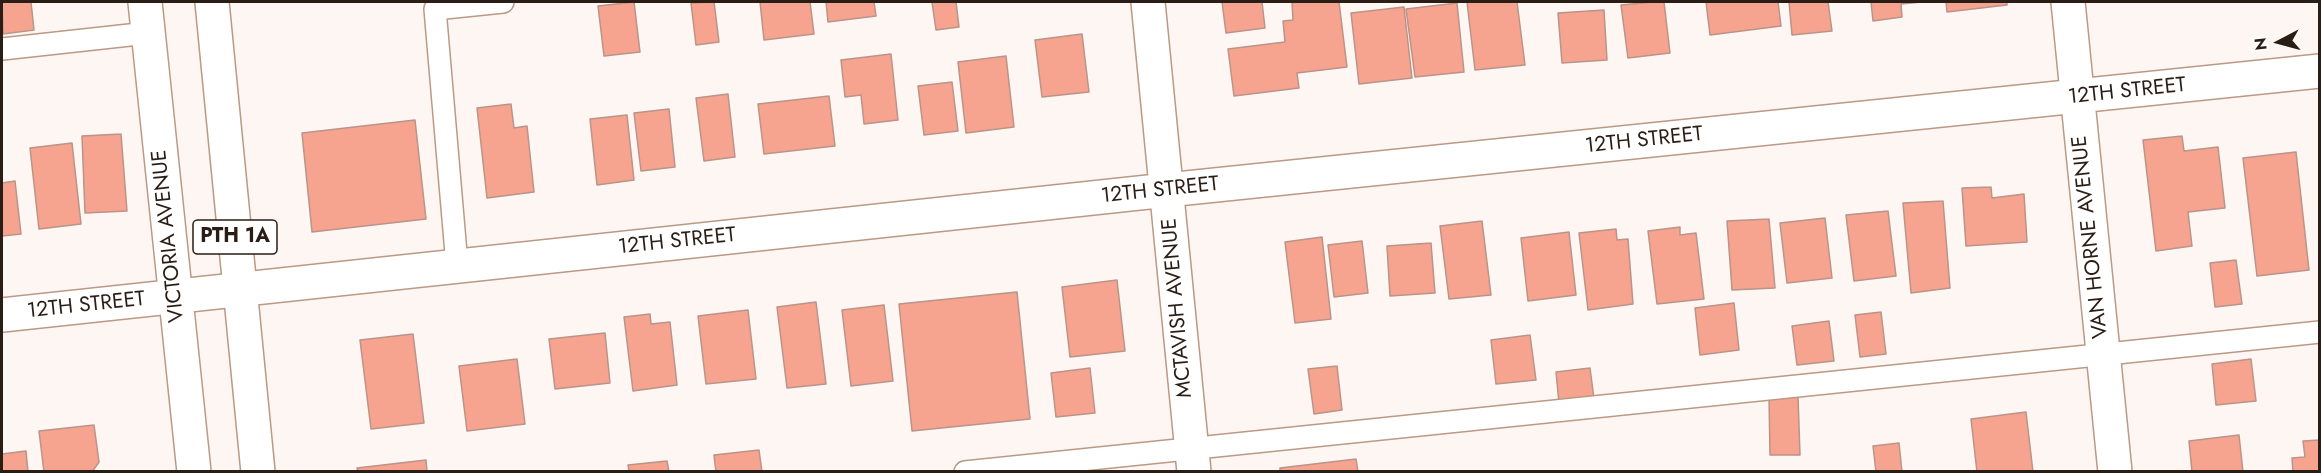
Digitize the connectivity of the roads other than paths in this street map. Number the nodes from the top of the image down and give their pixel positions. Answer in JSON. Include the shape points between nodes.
{"nodes":[{"id":1,"x":212,"y":2,"type":"edge"},
{"id":2,"x":503,"y":2,"type":"edge"},
{"id":3,"x":1148,"y":2,"type":"edge"},
{"id":4,"x":2068,"y":2,"type":"edge"},
{"id":5,"x":146,"y":17,"type":"edge"},
{"id":6,"x":2,"y":49,"type":"edge"},
{"id":7,"x":2319,"y":71,"type":"edge"},
{"id":8,"x":2077,"y":97,"type":"junction"},
{"id":9,"x":1167,"y":190,"type":"junction"},
{"id":10,"x":457,"y":265,"type":"junction"},
{"id":11,"x":240,"y":288,"type":"junction"},
{"id":12,"x":176,"y":297,"type":"junction"},
{"id":13,"x":2,"y":315,"type":"edge"},
{"id":14,"x":2319,"y":332,"type":"edge"},
{"id":15,"x":2103,"y":354,"type":"junction"},
{"id":16,"x":1193,"y":460,"type":"edge"},
{"id":17,"x":194,"y":471,"type":"edge"},
{"id":18,"x":258,"y":471,"type":"edge"},
{"id":19,"x":965,"y":471,"type":"edge"},
{"id":20,"x":2115,"y":471,"type":"edge"}],
"edges":[{"from":1,"to":11,"type":"street","number":"PTH 1A"},
{"from":2,"to":10,"type":"lane","via":[[435,9]]},
{"from":3,"to":9,"type":"street","name":"MCTAVISH AVENUE"},
{"from":4,"to":8,"type":"street","name":"VAN HORNE AVENUE"},
{"from":5,"to":6,"type":"lane"},
{"from":5,"to":12,"type":"street","name":"VICTORIA AVENUE","number":"PTH 1A"},
{"from":7,"to":8,"type":"street","name":"12TH STREET"},
{"from":8,"to":9,"type":"street","name":"12TH STREET"},
{"from":8,"to":15,"type":"street","name":"VAN HORNE AVENUE"},
{"from":9,"to":10,"type":"street","name":"12TH STREET"},
{"from":9,"to":16,"type":"street","name":"MCTAVISH AVENUE"},
{"from":10,"to":11,"type":"street","name":"12TH STREET"},
{"from":11,"to":12,"type":"street","name":"12TH STREET"},
{"from":11,"to":18,"type":"street","number":"PTH 1A"},
{"from":12,"to":13,"type":"street","name":"12TH STREET"},
{"from":12,"to":17,"type":"street","name":"VICTORIA AVENUE","number":"PTH 1A"},
{"from":14,"to":15,"type":"lane"},
{"from":15,"to":16,"type":"lane"},
{"from":15,"to":20,"type":"street","name":"VAN HORNE AVENUE"},
{"from":16,"to":19,"type":"lane"}]}
